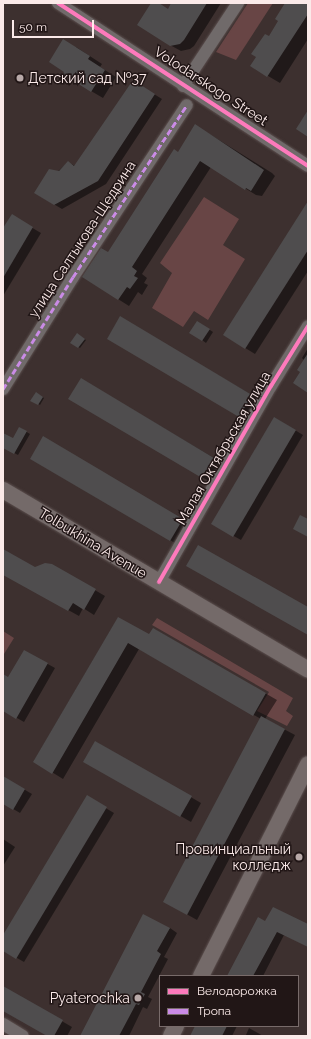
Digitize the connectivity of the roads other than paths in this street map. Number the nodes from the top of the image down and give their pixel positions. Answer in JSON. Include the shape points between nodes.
{"nodes":[{"id":1,"x":58,"y":3,"type":"edge"},
{"id":2,"x":238,"y":3,"type":"edge"},
{"id":3,"x":183,"y":86,"type":"junction"},
{"id":4,"x":187,"y":105,"type":"dead end"},
{"id":5,"x":308,"y":166,"type":"edge"},
{"id":6,"x":308,"y":326,"type":"edge"},
{"id":7,"x":3,"y":390,"type":"edge"},
{"id":8,"x":3,"y":490,"type":"edge"},
{"id":9,"x":159,"y":582,"type":"junction"},
{"id":10,"x":308,"y":670,"type":"edge"},
{"id":11,"x":308,"y":764,"type":"edge"},
{"id":12,"x":202,"y":975,"type":"edge"},
{"id":13,"x":3,"y":1024,"type":"edge"},
{"id":14,"x":176,"y":1027,"type":"edge"},
{"id":15,"x":23,"y":1036,"type":"edge"},
{"id":16,"x":171,"y":1036,"type":"edge"}],
"edges":[{"from":1,"to":3,"type":"street","name":"Volodarskogo Street"},
{"from":2,"to":3,"type":"street"},
{"from":3,"to":5,"type":"street","name":"Volodarskogo Street"},
{"from":4,"to":7,"type":"street","name":"улица Салтыкова-Щедрина","via":[[73,277]]},
{"from":6,"to":9,"type":"street","name":"Малая Октябрьская улица"},
{"from":8,"to":9,"type":"main road","name":"Tolbukhina Avenue"},
{"from":9,"to":10,"type":"main road","name":"Tolbukhina Avenue"},
{"from":11,"to":12,"type":"main road"},
{"from":13,"to":15,"type":"street"},
{"from":14,"to":16,"type":"main road"}]}
